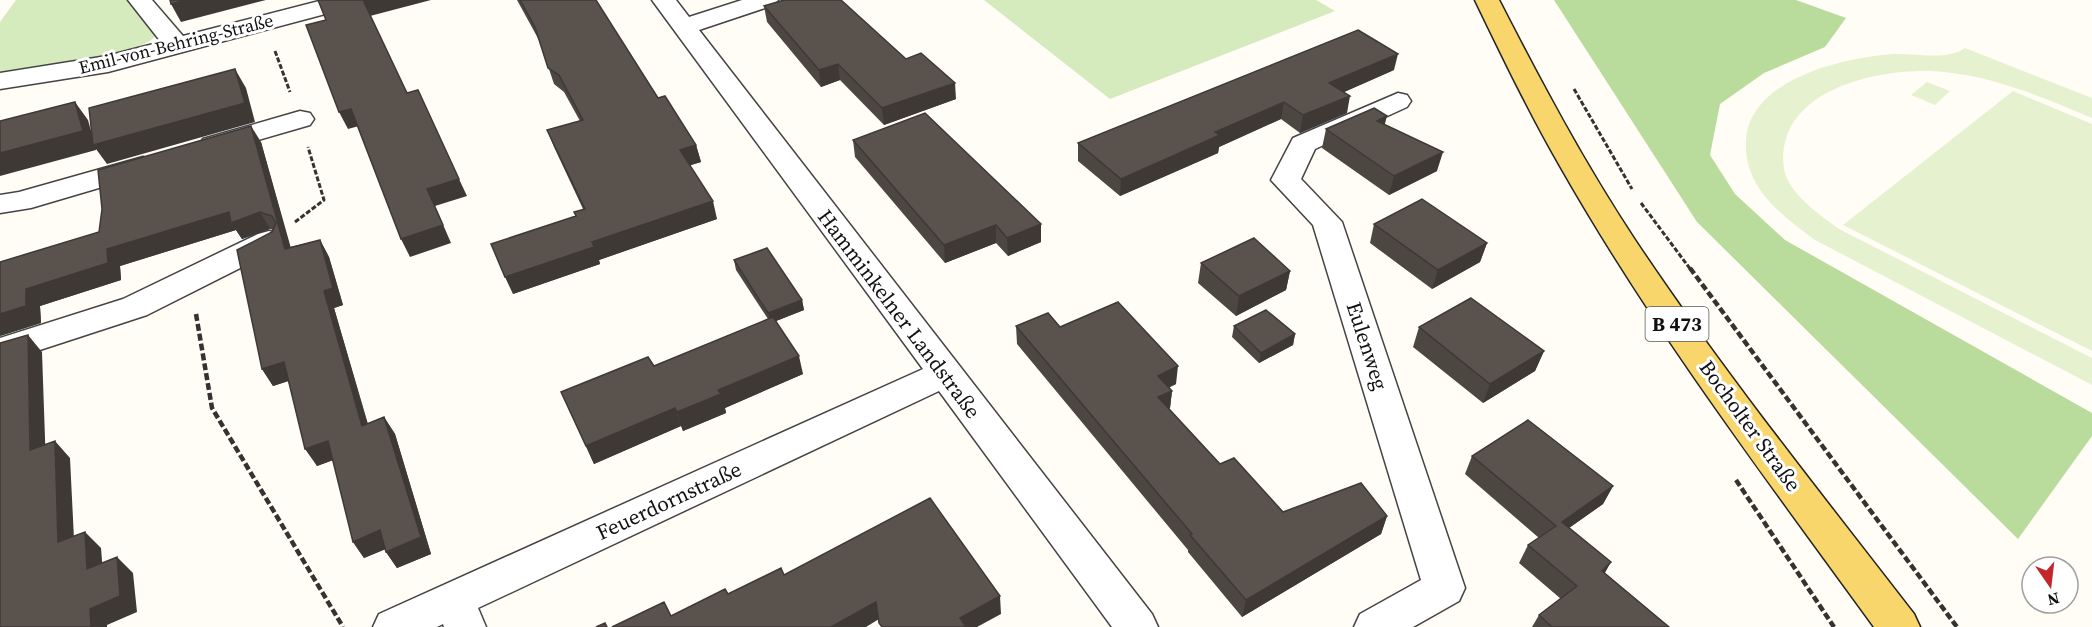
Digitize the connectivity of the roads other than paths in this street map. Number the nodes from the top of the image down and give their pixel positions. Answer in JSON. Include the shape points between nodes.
{"nodes":[{"id":1,"x":140,"y":0,"type":"edge"},
{"id":2,"x":351,"y":0,"type":"edge"},
{"id":3,"x":664,"y":0,"type":"edge"},
{"id":4,"x":766,"y":0,"type":"edge"},
{"id":5,"x":1487,"y":0,"type":"edge"},
{"id":6,"x":314,"y":4,"type":"edge"},
{"id":7,"x":683,"y":27,"type":"junction"},
{"id":8,"x":178,"y":45,"type":"junction"},
{"id":9,"x":0,"y":81,"type":"edge"},
{"id":10,"x":1398,"y":101,"type":"dead end"},
{"id":11,"x":300,"y":119,"type":"dead end"},
{"id":12,"x":0,"y":204,"type":"edge"},
{"id":13,"x":269,"y":241,"type":"edge"},
{"id":14,"x":0,"y":351,"type":"edge"},
{"id":15,"x":944,"y":374,"type":"junction"},
{"id":16,"x":460,"y":613,"type":"edge"},
{"id":17,"x":394,"y":627,"type":"edge"},
{"id":18,"x":1137,"y":627,"type":"edge"},
{"id":19,"x":1374,"y":627,"type":"edge"},
{"id":20,"x":1899,"y":627,"type":"edge"}],
"edges":[{"from":1,"to":8,"type":"street"},
{"from":2,"to":6,"type":"street","name":"Emil-von-Behring-Straße"},
{"from":3,"to":7,"type":"street","name":"Hamminkelner Landstraße"},
{"from":4,"to":7,"type":"street"},
{"from":5,"to":20,"type":"main road","name":"Bocholter Straße","number":"B 473","via":[[1518,68],[1593,200],[1719,386]]},
{"from":6,"to":8,"type":"street","name":"Emil-von-Behring-Straße"},
{"from":7,"to":15,"type":"street","name":"Hamminkelner Landstraße"},
{"from":8,"to":9,"type":"street","name":"Emil-von-Behring-Straße","via":[[108,64]]},
{"from":10,"to":19,"type":"street","name":"Eulenweg","via":[[1303,144],[1286,180],[1327,222],[1444,588]]},
{"from":11,"to":12,"type":"street"},
{"from":13,"to":14,"type":"street","via":[[135,307]]},
{"from":15,"to":16,"type":"street","name":"Feuerdornstraße"},
{"from":15,"to":18,"type":"street","name":"Hamminkelner Landstraße"},
{"from":16,"to":17,"type":"street","name":"Feuerdornstraße"}]}
